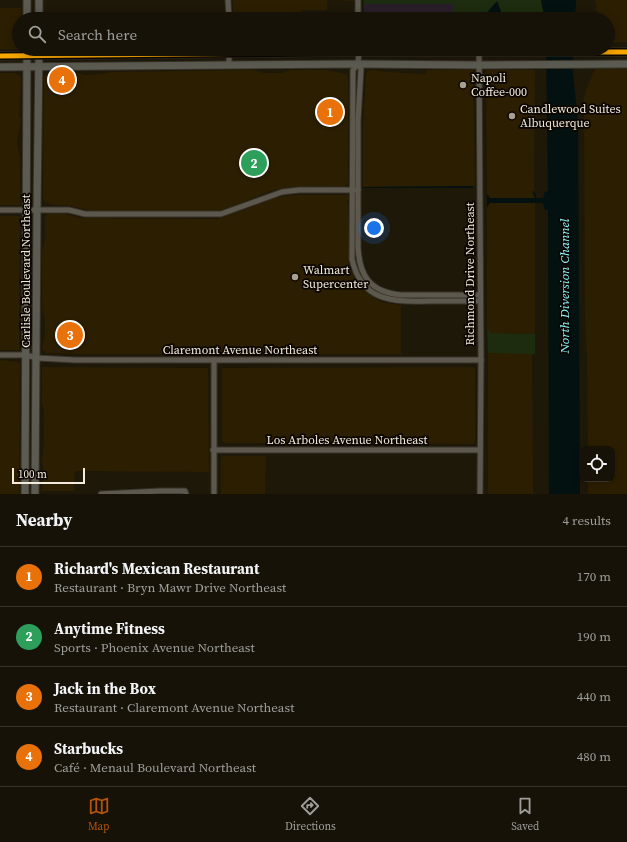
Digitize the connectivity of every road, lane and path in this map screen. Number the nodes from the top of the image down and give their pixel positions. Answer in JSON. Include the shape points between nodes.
{"nodes":[{"id":1,"x":27,"y":0,"type":"edge"},
{"id":2,"x":39,"y":0,"type":"edge"},
{"id":3,"x":228,"y":0,"type":"edge"},
{"id":4,"x":358,"y":0,"type":"edge"},
{"id":5,"x":27,"y":12,"type":"edge"},
{"id":6,"x":39,"y":12,"type":"edge"},
{"id":7,"x":228,"y":12,"type":"edge"},
{"id":8,"x":358,"y":12,"type":"edge"},
{"id":9,"x":615,"y":52,"type":"edge"},
{"id":10,"x":627,"y":52,"type":"edge"},
{"id":11,"x":12,"y":55,"type":"edge"},
{"id":12,"x":0,"y":56,"type":"edge"},
{"id":13,"x":27,"y":56,"type":"edge"},
{"id":14,"x":39,"y":56,"type":"edge"},
{"id":15,"x":229,"y":56,"type":"edge"},
{"id":16,"x":359,"y":56,"type":"edge"},
{"id":17,"x":479,"y":56,"type":"edge"},
{"id":18,"x":358,"y":64,"type":"junction"},
{"id":19,"x":627,"y":64,"type":"edge"},
{"id":20,"x":229,"y":65,"type":"junction"},
{"id":21,"x":479,"y":65,"type":"junction"},
{"id":22,"x":0,"y":67,"type":"edge"},
{"id":23,"x":27,"y":67,"type":"junction"},
{"id":24,"x":39,"y":67,"type":"junction"},
{"id":25,"x":352,"y":190,"type":"junction"},
{"id":26,"x":358,"y":190,"type":"junction"},
{"id":27,"x":0,"y":210,"type":"edge"},
{"id":28,"x":26,"y":210,"type":"junction"},
{"id":29,"x":37,"y":210,"type":"junction"},
{"id":30,"x":26,"y":248,"type":"junction"},
{"id":31,"x":37,"y":292,"type":"junction"},
{"id":32,"x":480,"y":295,"type":"junction"},
{"id":33,"x":480,"y":301,"type":"junction"},
{"id":34,"x":0,"y":355,"type":"edge"},
{"id":35,"x":26,"y":355,"type":"junction"},
{"id":36,"x":37,"y":358,"type":"junction"},
{"id":37,"x":214,"y":360,"type":"junction"},
{"id":38,"x":481,"y":360,"type":"junction"},
{"id":39,"x":213,"y":450,"type":"junction"},
{"id":40,"x":480,"y":450,"type":"junction"},
{"id":41,"x":25,"y":494,"type":"edge"},
{"id":42,"x":35,"y":494,"type":"edge"},
{"id":43,"x":101,"y":494,"type":"edge"},
{"id":44,"x":186,"y":494,"type":"edge"},
{"id":45,"x":214,"y":494,"type":"edge"},
{"id":46,"x":480,"y":494,"type":"edge"}],
"edges":[{"from":1,"to":5,"type":"main road"},
{"from":2,"to":6,"type":"main road"},
{"from":3,"to":7,"type":"street"},
{"from":4,"to":8,"type":"street"},
{"from":9,"to":10,"type":"main road"},
{"from":11,"to":12,"type":"main road"},
{"from":13,"to":23,"type":"main road","name":"Carlisle Boulevard Northeast"},
{"from":14,"to":24,"type":"main road","name":"Carlisle Boulevard Northeast"},
{"from":15,"to":20,"type":"street"},
{"from":16,"to":18,"type":"street"},
{"from":17,"to":21,"type":"street","name":"Richmond Drive Northeast"},
{"from":18,"to":20,"type":"main road"},
{"from":18,"to":21,"type":"main road"},
{"from":18,"to":25,"type":"street","via":[[353,70]]},
{"from":18,"to":26,"type":"street","via":[[361,69]]},
{"from":19,"to":21,"type":"main road"},
{"from":20,"to":24,"type":"main road"},
{"from":21,"to":32,"type":"street","name":"Richmond Drive Northeast"},
{"from":22,"to":23,"type":"main road"},
{"from":23,"to":24,"type":"main road"},
{"from":23,"to":28,"type":"main road","name":"Carlisle Boulevard Northeast"},
{"from":24,"to":29,"type":"main road","name":"Carlisle Boulevard Northeast"},
{"from":25,"to":26,"type":"street"},
{"from":25,"to":29,"type":"street","via":[[282,192],[221,214],[85,214],[69,210]]},
{"from":25,"to":33,"type":"street","via":[[352,259],[354,270],[367,289],[389,300],[407,302]]},
{"from":26,"to":32,"type":"street","via":[[359,259],[366,277],[376,288],[389,294],[401,295]]},
{"from":27,"to":28,"type":"street"},
{"from":28,"to":29,"type":"street"},
{"from":28,"to":30,"type":"main road","name":"Carlisle Boulevard Northeast"},
{"from":29,"to":31,"type":"main road","name":"Carlisle Boulevard Northeast"},
{"from":30,"to":31,"type":"main road","via":[[30,257],[31,287]]},
{"from":30,"to":35,"type":"main road","name":"Carlisle Boulevard Northeast"},
{"from":31,"to":36,"type":"main road","name":"Carlisle Boulevard Northeast"},
{"from":32,"to":33,"type":"street","name":"Richmond Drive Northeast"},
{"from":33,"to":38,"type":"street","name":"Richmond Drive Northeast"},
{"from":34,"to":35,"type":"street","name":"Claremont Avenue Northeast"},
{"from":35,"to":36,"type":"street","name":"Claremont Avenue Northeast"},
{"from":35,"to":41,"type":"main road","name":"Carlisle Boulevard Northeast"},
{"from":36,"to":37,"type":"street","name":"Claremont Avenue Northeast"},
{"from":36,"to":42,"type":"main road","name":"Carlisle Boulevard Northeast"},
{"from":37,"to":38,"type":"street","name":"Claremont Avenue Northeast"},
{"from":37,"to":39,"type":"street"},
{"from":38,"to":40,"type":"street","name":"Richmond Drive Northeast"},
{"from":39,"to":40,"type":"street","name":"Los Arboles Avenue Northeast"},
{"from":39,"to":45,"type":"street"},
{"from":40,"to":46,"type":"street","name":"Richmond Drive Northeast"},
{"from":43,"to":44,"type":"street","via":[[160,491],[185,491]]}]}
